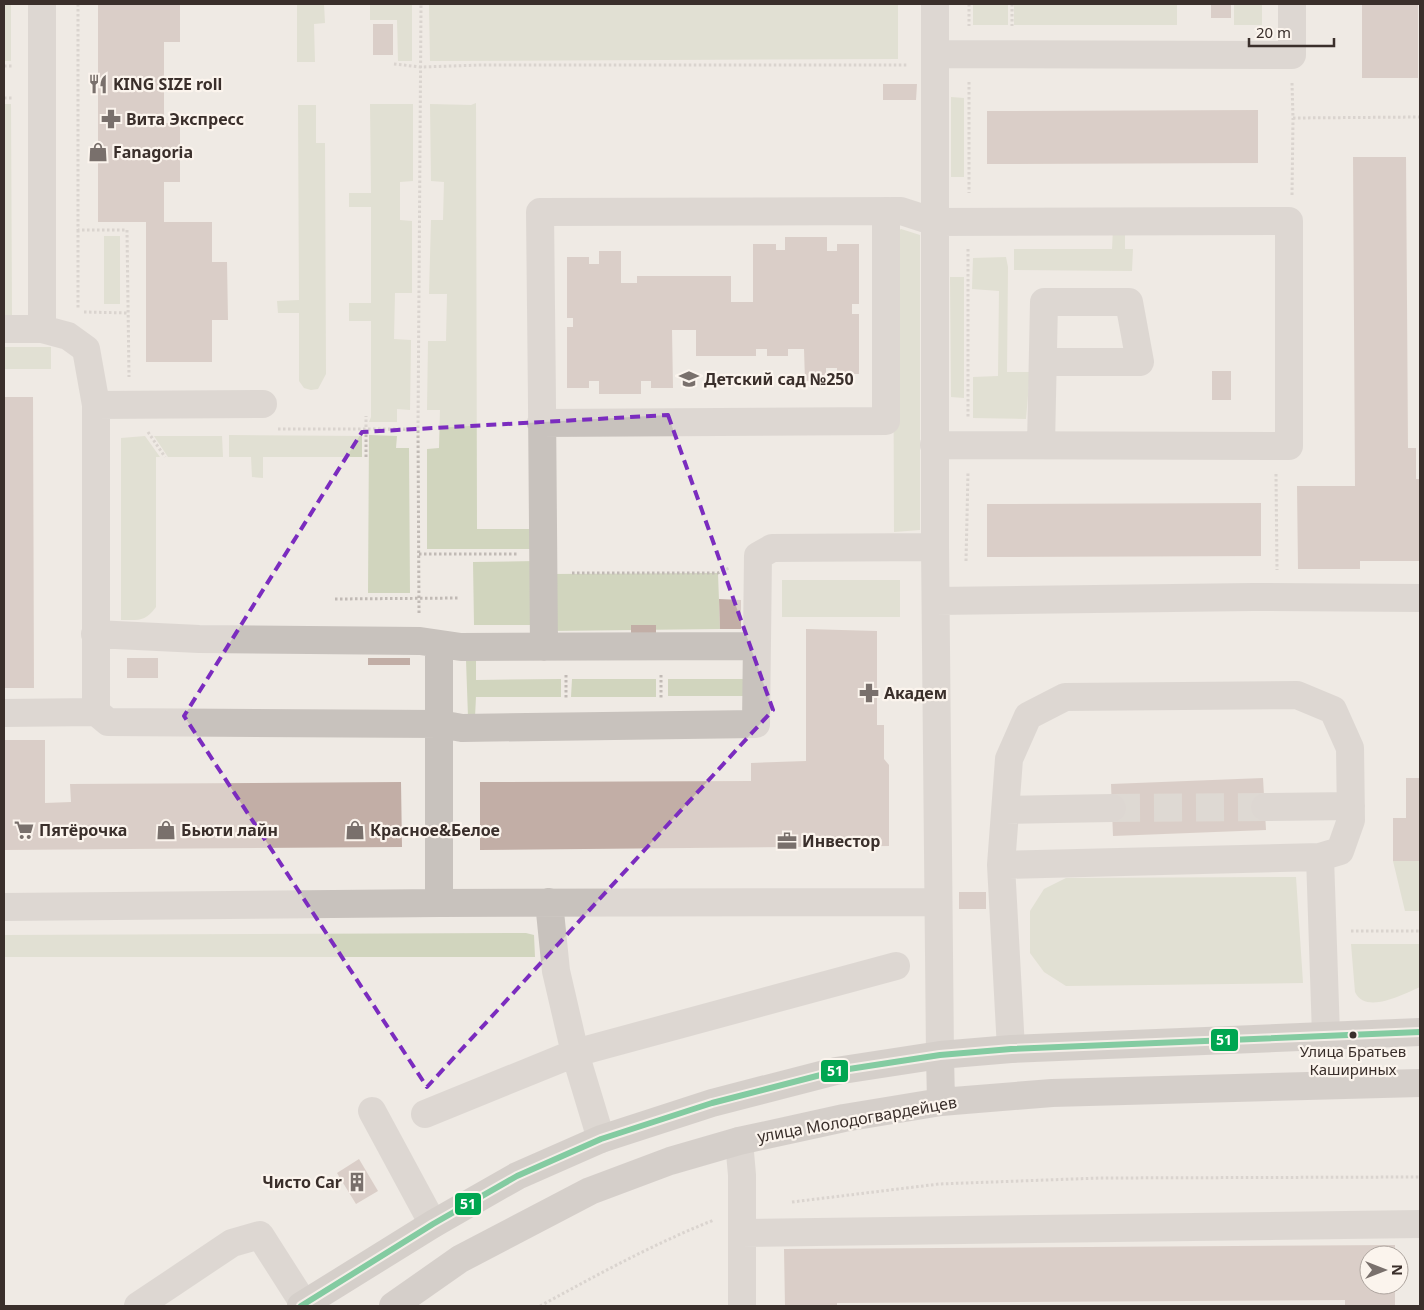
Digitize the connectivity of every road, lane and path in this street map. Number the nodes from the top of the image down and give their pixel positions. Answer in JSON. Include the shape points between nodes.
{"nodes":[{"id":1,"x":42,"y":4,"type":"edge"},
{"id":2,"x":78,"y":4,"type":"edge"},
{"id":3,"x":421,"y":4,"type":"edge"},
{"id":4,"x":935,"y":4,"type":"edge"},
{"id":5,"x":969,"y":4,"type":"edge"},
{"id":6,"x":1292,"y":4,"type":"edge"},
{"id":7,"x":970,"y":54,"type":"junction"},
{"id":8,"x":1292,"y":55,"type":"junction"},
{"id":9,"x":394,"y":64,"type":"dead end"},
{"id":10,"x":935,"y":65,"type":"junction"},
{"id":11,"x":421,"y":67,"type":"junction"},
{"id":12,"x":1420,"y":117,"type":"edge"},
{"id":13,"x":1293,"y":118,"type":"junction"},
{"id":14,"x":886,"y":211,"type":"junction"},
{"id":15,"x":1289,"y":220,"type":"junction"},
{"id":16,"x":968,"y":221,"type":"junction"},
{"id":17,"x":935,"y":222,"type":"junction"},
{"id":18,"x":78,"y":230,"type":"junction"},
{"id":19,"x":128,"y":313,"type":"junction"},
{"id":20,"x":4,"y":329,"type":"edge"},
{"id":21,"x":42,"y":329,"type":"junction"},
{"id":22,"x":1044,"y":362,"type":"dead end"},
{"id":23,"x":96,"y":405,"type":"junction"},
{"id":24,"x":129,"y":405,"type":"junction"},
{"id":25,"x":366,"y":416,"type":"dead end"},
{"id":26,"x":267,"y":417,"type":"joint"},
{"id":27,"x":541,"y":423,"type":"junction"},
{"id":28,"x":418,"y":428,"type":"junction"},
{"id":29,"x":366,"y":429,"type":"junction"},
{"id":30,"x":156,"y":430,"type":"dead end"},
{"id":31,"x":934,"y":445,"type":"junction"},
{"id":32,"x":1042,"y":445,"type":"junction"},
{"id":33,"x":968,"y":446,"type":"junction"},
{"id":34,"x":165,"y":457,"type":"dead end"},
{"id":35,"x":366,"y":457,"type":"dead end"},
{"id":36,"x":1276,"y":473,"type":"dead end"},
{"id":37,"x":935,"y":547,"type":"junction"},
{"id":38,"x":419,"y":554,"type":"junction"},
{"id":39,"x":544,"y":554,"type":"junction"},
{"id":40,"x":758,"y":556,"type":"junction"},
{"id":41,"x":334,"y":598,"type":"dead end"},
{"id":42,"x":419,"y":598,"type":"junction"},
{"id":43,"x":459,"y":598,"type":"dead end"},
{"id":44,"x":1278,"y":598,"type":"junction"},
{"id":45,"x":1420,"y":598,"type":"edge"},
{"id":46,"x":965,"y":600,"type":"junction"},
{"id":47,"x":936,"y":601,"type":"junction"},
{"id":48,"x":95,"y":634,"type":"junction"},
{"id":49,"x":429,"y":643,"type":"junction"},
{"id":50,"x":757,"y":646,"type":"junction"},
{"id":51,"x":555,"y":647,"type":"junction"},
{"id":52,"x":668,"y":647,"type":"junction"},
{"id":53,"x":96,"y":712,"type":"junction"},
{"id":54,"x":4,"y":713,"type":"edge"},
{"id":55,"x":440,"y":724,"type":"junction"},
{"id":56,"x":567,"y":726,"type":"junction"},
{"id":57,"x":664,"y":726,"type":"junction"},
{"id":58,"x":1351,"y":806,"type":"junction"},
{"id":59,"x":1265,"y":807,"type":"tunnel mouth"},
{"id":60,"x":1112,"y":808,"type":"tunnel mouth"},
{"id":61,"x":1006,"y":810,"type":"junction"},
{"id":62,"x":1320,"y":857,"type":"junction"},
{"id":63,"x":1001,"y":865,"type":"junction"},
{"id":64,"x":549,"y":902,"type":"junction"},
{"id":65,"x":938,"y":902,"type":"junction"},
{"id":66,"x":439,"y":903,"type":"junction"},
{"id":67,"x":4,"y":908,"type":"edge"},
{"id":68,"x":1322,"y":931,"type":"junction"},
{"id":69,"x":1420,"y":931,"type":"edge"},
{"id":70,"x":896,"y":966,"type":"dead end"},
{"id":71,"x":1420,"y":1019,"type":"edge"},
{"id":72,"x":1420,"y":1032,"type":"edge"},
{"id":73,"x":1391,"y":1033,"type":"junction"},
{"id":74,"x":1326,"y":1035,"type":"junction"},
{"id":75,"x":1011,"y":1049,"type":"junction"},
{"id":76,"x":575,"y":1053,"type":"junction"},
{"id":77,"x":940,"y":1055,"type":"junction"},
{"id":78,"x":1420,"y":1083,"type":"edge"},
{"id":79,"x":941,"y":1102,"type":"junction"},
{"id":80,"x":372,"y":1111,"type":"dead end"},
{"id":81,"x":424,"y":1114,"type":"dead end"},
{"id":82,"x":601,"y":1139,"type":"junction"},
{"id":83,"x":739,"y":1141,"type":"junction"},
{"id":84,"x":433,"y":1224,"type":"junction"},
{"id":85,"x":1420,"y":1224,"type":"edge"},
{"id":86,"x":742,"y":1233,"type":"junction"},
{"id":87,"x":302,"y":1305,"type":"edge"},
{"id":88,"x":138,"y":1306,"type":"edge"},
{"id":89,"x":393,"y":1306,"type":"edge"},
{"id":90,"x":742,"y":1306,"type":"edge"}],
"edges":[{"from":1,"to":21,"type":"lane"},
{"from":2,"to":18,"type":"path"},
{"from":3,"to":11,"type":"path"},
{"from":4,"to":10,"type":"lane"},
{"from":5,"to":7,"type":"path"},
{"from":6,"to":8,"type":"lane"},
{"from":7,"to":8,"type":"lane"},
{"from":7,"to":10,"type":"lane"},
{"from":7,"to":16,"type":"path"},
{"from":8,"to":13,"type":"path"},
{"from":9,"to":11,"type":"path"},
{"from":10,"to":11,"type":"path"},
{"from":10,"to":17,"type":"lane"},
{"from":11,"to":28,"type":"path"},
{"from":12,"to":13,"type":"path"},
{"from":13,"to":15,"type":"path"},
{"from":14,"to":17,"type":"lane","via":[[901,211]]},
{"from":14,"to":27,"type":"lane","via":[[886,421]]},
{"from":14,"to":27,"type":"lane","via":[[540,212]]},
{"from":15,"to":16,"type":"lane"},
{"from":15,"to":32,"type":"lane","via":[[1289,446]]},
{"from":16,"to":17,"type":"lane"},
{"from":16,"to":33,"type":"path"},
{"from":17,"to":31,"type":"lane"},
{"from":18,"to":19,"type":"path","via":[[78,312]]},
{"from":18,"to":19,"type":"path","via":[[128,230]]},
{"from":19,"to":24,"type":"path"},
{"from":20,"to":21,"type":"lane"},
{"from":21,"to":23,"type":"lane","via":[[68,336],[86,349]]},
{"from":22,"to":32,"type":"lane"},
{"from":23,"to":24,"type":"lane"},
{"from":23,"to":48,"type":"lane"},
{"from":24,"to":26,"type":"lane"},
{"from":25,"to":29,"type":"path"},
{"from":26,"to":29,"type":"path"},
{"from":27,"to":39,"type":"lane"},
{"from":28,"to":29,"type":"path"},
{"from":28,"to":38,"type":"path"},
{"from":29,"to":35,"type":"path"},
{"from":30,"to":34,"type":"path","via":[[146,430]]},
{"from":31,"to":33,"type":"lane"},
{"from":31,"to":37,"type":"lane"},
{"from":32,"to":33,"type":"lane"},
{"from":33,"to":46,"type":"path"},
{"from":36,"to":44,"type":"path"},
{"from":37,"to":40,"type":"lane","via":[[772,548]]},
{"from":37,"to":47,"type":"lane"},
{"from":38,"to":39,"type":"path"},
{"from":38,"to":42,"type":"path"},
{"from":39,"to":40,"type":"path","via":[[551,574],[718,572]]},
{"from":39,"to":51,"type":"lane"},
{"from":40,"to":50,"type":"lane"},
{"from":41,"to":42,"type":"path"},
{"from":42,"to":43,"type":"path"},
{"from":42,"to":49,"type":"path"},
{"from":44,"to":45,"type":"lane"},
{"from":44,"to":46,"type":"lane"},
{"from":46,"to":47,"type":"lane"},
{"from":47,"to":65,"type":"lane"},
{"from":48,"to":49,"type":"lane"},
{"from":48,"to":53,"type":"lane"},
{"from":49,"to":51,"type":"lane","via":[[461,647]]},
{"from":49,"to":55,"type":"lane"},
{"from":50,"to":52,"type":"lane"},
{"from":50,"to":57,"type":"lane","via":[[756,724]]},
{"from":51,"to":52,"type":"lane"},
{"from":51,"to":56,"type":"path"},
{"from":52,"to":57,"type":"path","via":[[660,657],[660,717]]},
{"from":53,"to":54,"type":"lane"},
{"from":53,"to":55,"type":"lane","via":[[108,722]]},
{"from":55,"to":56,"type":"lane","via":[[462,728]]},
{"from":55,"to":66,"type":"lane"},
{"from":56,"to":57,"type":"lane"},
{"from":58,"to":59,"type":"lane"},
{"from":58,"to":61,"type":"lane","via":[[1350,748],[1333,710],[1297,694],[1065,697],[1028,716],[1009,759]]},
{"from":58,"to":62,"type":"lane","via":[[1351,820],[1340,851]]},
{"from":60,"to":61,"type":"lane"},
{"from":61,"to":63,"type":"lane"},
{"from":62,"to":63,"type":"lane"},
{"from":62,"to":68,"type":"lane"},
{"from":63,"to":75,"type":"lane"},
{"from":64,"to":65,"type":"lane"},
{"from":64,"to":66,"type":"lane"},
{"from":64,"to":76,"type":"lane","via":[[556,971]]},
{"from":65,"to":77,"type":"lane"},
{"from":66,"to":67,"type":"lane"},
{"from":68,"to":69,"type":"path"},
{"from":68,"to":74,"type":"lane"},
{"from":70,"to":76,"type":"lane"},
{"from":71,"to":73,"type":"main road"},
{"from":72,"to":73,"type":"main road"},
{"from":73,"to":74,"type":"main road"},
{"from":74,"to":75,"type":"main road"},
{"from":75,"to":77,"type":"main road"},
{"from":76,"to":81,"type":"lane"},
{"from":76,"to":82,"type":"lane"},
{"from":77,"to":79,"type":"main road"},
{"from":77,"to":82,"type":"main road","via":[[826,1074],[712,1103]]},
{"from":78,"to":79,"type":"main road","name":"улица Молодогвардейцев","via":[[1052,1093]]},
{"from":79,"to":83,"type":"main road","name":"улица Молодогвардейцев","via":[[844,1118]]},
{"from":80,"to":84,"type":"lane"},
{"from":82,"to":84,"type":"main road","via":[[517,1176]]},
{"from":83,"to":86,"type":"lane"},
{"from":83,"to":89,"type":"main road","name":"улица Молодогвардейцев","via":[[670,1161],[590,1191],[460,1259]]},
{"from":84,"to":87,"type":"main road"},
{"from":85,"to":86,"type":"lane"},
{"from":86,"to":90,"type":"lane"},
{"from":87,"to":88,"type":"lane","via":[[260,1235],[232,1243]]}]}
